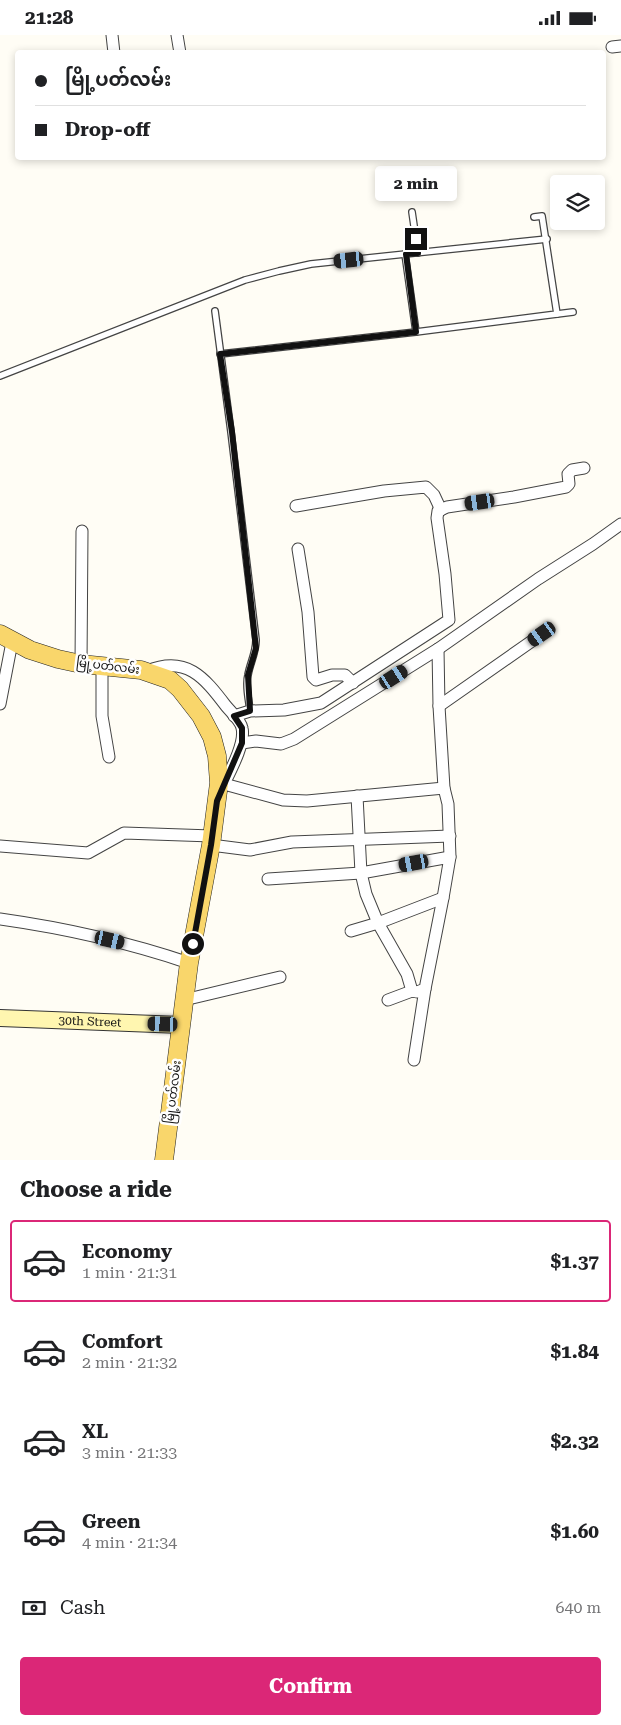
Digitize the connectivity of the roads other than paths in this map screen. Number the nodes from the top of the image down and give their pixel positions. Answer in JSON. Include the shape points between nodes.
{"nodes":[{"id":1,"x":112,"y":35,"type":"edge"},
{"id":2,"x":177,"y":35,"type":"edge"},
{"id":3,"x":114,"y":50,"type":"edge"},
{"id":4,"x":180,"y":50,"type":"edge"},
{"id":5,"x":412,"y":212,"type":"dead end"},
{"id":6,"x":534,"y":217,"type":"dead end"},
{"id":7,"x":547,"y":239,"type":"junction"},
{"id":8,"x":418,"y":253,"type":"junction"},
{"id":9,"x":406,"y":254,"type":"junction"},
{"id":10,"x":215,"y":311,"type":"dead end"},
{"id":11,"x":573,"y":312,"type":"dead end"},
{"id":12,"x":557,"y":314,"type":"junction"},
{"id":13,"x":416,"y":332,"type":"junction"},
{"id":14,"x":220,"y":354,"type":"junction"},
{"id":15,"x":0,"y":376,"type":"edge"},
{"id":16,"x":584,"y":468,"type":"dead end"},
{"id":17,"x":296,"y":506,"type":"dead end"},
{"id":18,"x":441,"y":510,"type":"junction"},
{"id":19,"x":621,"y":524,"type":"edge"},
{"id":20,"x":82,"y":531,"type":"dead end"},
{"id":21,"x":298,"y":549,"type":"dead end"},
{"id":22,"x":542,"y":634,"type":"dead end"},
{"id":23,"x":6,"y":638,"type":"edge"},
{"id":24,"x":438,"y":649,"type":"junction"},
{"id":25,"x":81,"y":664,"type":"junction"},
{"id":26,"x":102,"y":666,"type":"junction"},
{"id":27,"x":147,"y":671,"type":"junction"},
{"id":28,"x":353,"y":683,"type":"junction"},
{"id":29,"x":0,"y":704,"type":"edge"},
{"id":30,"x":439,"y":705,"type":"junction"},
{"id":31,"x":250,"y":711,"type":"junction"},
{"id":32,"x":234,"y":716,"type":"junction"},
{"id":33,"x":242,"y":743,"type":"junction"},
{"id":34,"x":109,"y":757,"type":"dead end"},
{"id":35,"x":224,"y":785,"type":"junction"},
{"id":36,"x":444,"y":788,"type":"junction"},
{"id":37,"x":358,"y":797,"type":"junction"},
{"id":38,"x":217,"y":801,"type":"junction"},
{"id":39,"x":450,"y":836,"type":"junction"},
{"id":40,"x":360,"y":840,"type":"junction"},
{"id":41,"x":212,"y":841,"type":"junction"},
{"id":42,"x":0,"y":846,"type":"edge"},
{"id":43,"x":450,"y":857,"type":"junction"},
{"id":44,"x":361,"y":873,"type":"junction"},
{"id":45,"x":268,"y":879,"type":"dead end"},
{"id":46,"x":443,"y":898,"type":"junction"},
{"id":47,"x":0,"y":919,"type":"edge"},
{"id":48,"x":378,"y":923,"type":"junction"},
{"id":49,"x":351,"y":931,"type":"dead end"},
{"id":50,"x":189,"y":963,"type":"junction"},
{"id":51,"x":280,"y":977,"type":"dead end"},
{"id":52,"x":424,"y":989,"type":"junction"},
{"id":53,"x":412,"y":991,"type":"junction"},
{"id":54,"x":184,"y":1000,"type":"junction"},
{"id":55,"x":388,"y":1000,"type":"dead end"},
{"id":56,"x":0,"y":1018,"type":"edge"},
{"id":57,"x":181,"y":1025,"type":"junction"},
{"id":58,"x":414,"y":1060,"type":"dead end"},
{"id":59,"x":164,"y":1160,"type":"edge"}],
"edges":[{"from":1,"to":3,"type":"street"},
{"from":2,"to":4,"type":"street"},
{"from":5,"to":8,"type":"lane"},
{"from":6,"to":7,"type":"lane","via":[[542,216]]},
{"from":7,"to":8,"type":"lane"},
{"from":7,"to":12,"type":"lane"},
{"from":8,"to":9,"type":"lane"},
{"from":9,"to":13,"type":"lane"},
{"from":9,"to":15,"type":"lane","via":[[311,264],[245,280]]},
{"from":10,"to":14,"type":"lane"},
{"from":11,"to":12,"type":"lane"},
{"from":12,"to":13,"type":"lane"},
{"from":13,"to":14,"type":"lane"},
{"from":14,"to":31,"type":"lane","via":[[256,641],[247,682]]},
{"from":16,"to":18,"type":"street","via":[[568,474],[569,484],[566,487]]},
{"from":17,"to":18,"type":"street","via":[[426,487]]},
{"from":18,"to":28,"type":"street","via":[[437,518],[449,620]]},
{"from":19,"to":24,"type":"street"},
{"from":20,"to":25,"type":"street"},
{"from":21,"to":28,"type":"street","via":[[308,612],[313,677],[316,680],[345,675]]},
{"from":22,"to":30,"type":"street"},
{"from":23,"to":25,"type":"main road","name":"မြို့ပတ်လမ်း","via":[[48,656]]},
{"from":23,"to":29,"type":"street"},
{"from":24,"to":30,"type":"street"},
{"from":24,"to":33,"type":"street","via":[[294,739],[281,744]]},
{"from":25,"to":26,"type":"main road","name":"မြို့ပတ်လမ်း"},
{"from":26,"to":27,"type":"main road","name":"မြို့ပတ်လမ်း"},
{"from":26,"to":34,"type":"street","via":[[102,717]]},
{"from":27,"to":32,"type":"street","via":[[160,666],[186,667],[211,686]]},
{"from":27,"to":38,"type":"main road","name":"မြို့ပတ်လမ်း","via":[[170,680],[180,689],[208,726],[217,756]]},
{"from":28,"to":31,"type":"street","via":[[321,703],[284,710]]},
{"from":30,"to":36,"type":"street"},
{"from":31,"to":32,"type":"street"},
{"from":32,"to":33,"type":"street","via":[[242,728]]},
{"from":33,"to":35,"type":"street"},
{"from":35,"to":37,"type":"street","via":[[282,800]]},
{"from":35,"to":38,"type":"street"},
{"from":36,"to":37,"type":"street"},
{"from":36,"to":39,"type":"street"},
{"from":37,"to":40,"type":"street"},
{"from":38,"to":41,"type":"main road","name":"မြို့ပတ်လမ်း"},
{"from":39,"to":40,"type":"street"},
{"from":39,"to":43,"type":"street"},
{"from":40,"to":41,"type":"street","via":[[292,842],[250,850]]},
{"from":40,"to":44,"type":"street"},
{"from":41,"to":42,"type":"street","via":[[124,833],[88,853]]},
{"from":41,"to":50,"type":"main road","name":"မြို့ပတ်လမ်း"},
{"from":43,"to":44,"type":"street"},
{"from":43,"to":46,"type":"street"},
{"from":44,"to":45,"type":"street"},
{"from":44,"to":48,"type":"street"},
{"from":46,"to":48,"type":"street"},
{"from":46,"to":52,"type":"street"},
{"from":47,"to":50,"type":"street","via":[[46,925]]},
{"from":48,"to":49,"type":"street"},
{"from":48,"to":53,"type":"street","via":[[407,974]]},
{"from":50,"to":54,"type":"main road","name":"မြို့ပတ်လမ်း"},
{"from":51,"to":54,"type":"street"},
{"from":52,"to":53,"type":"street"},
{"from":52,"to":58,"type":"street"},
{"from":53,"to":55,"type":"street"},
{"from":54,"to":57,"type":"main road","name":"မြို့ပတ်လမ်း"},
{"from":56,"to":57,"type":"main road","name":"30th Street"},
{"from":57,"to":59,"type":"main road","name":"မြို့ပတ်လမ်း"}]}
